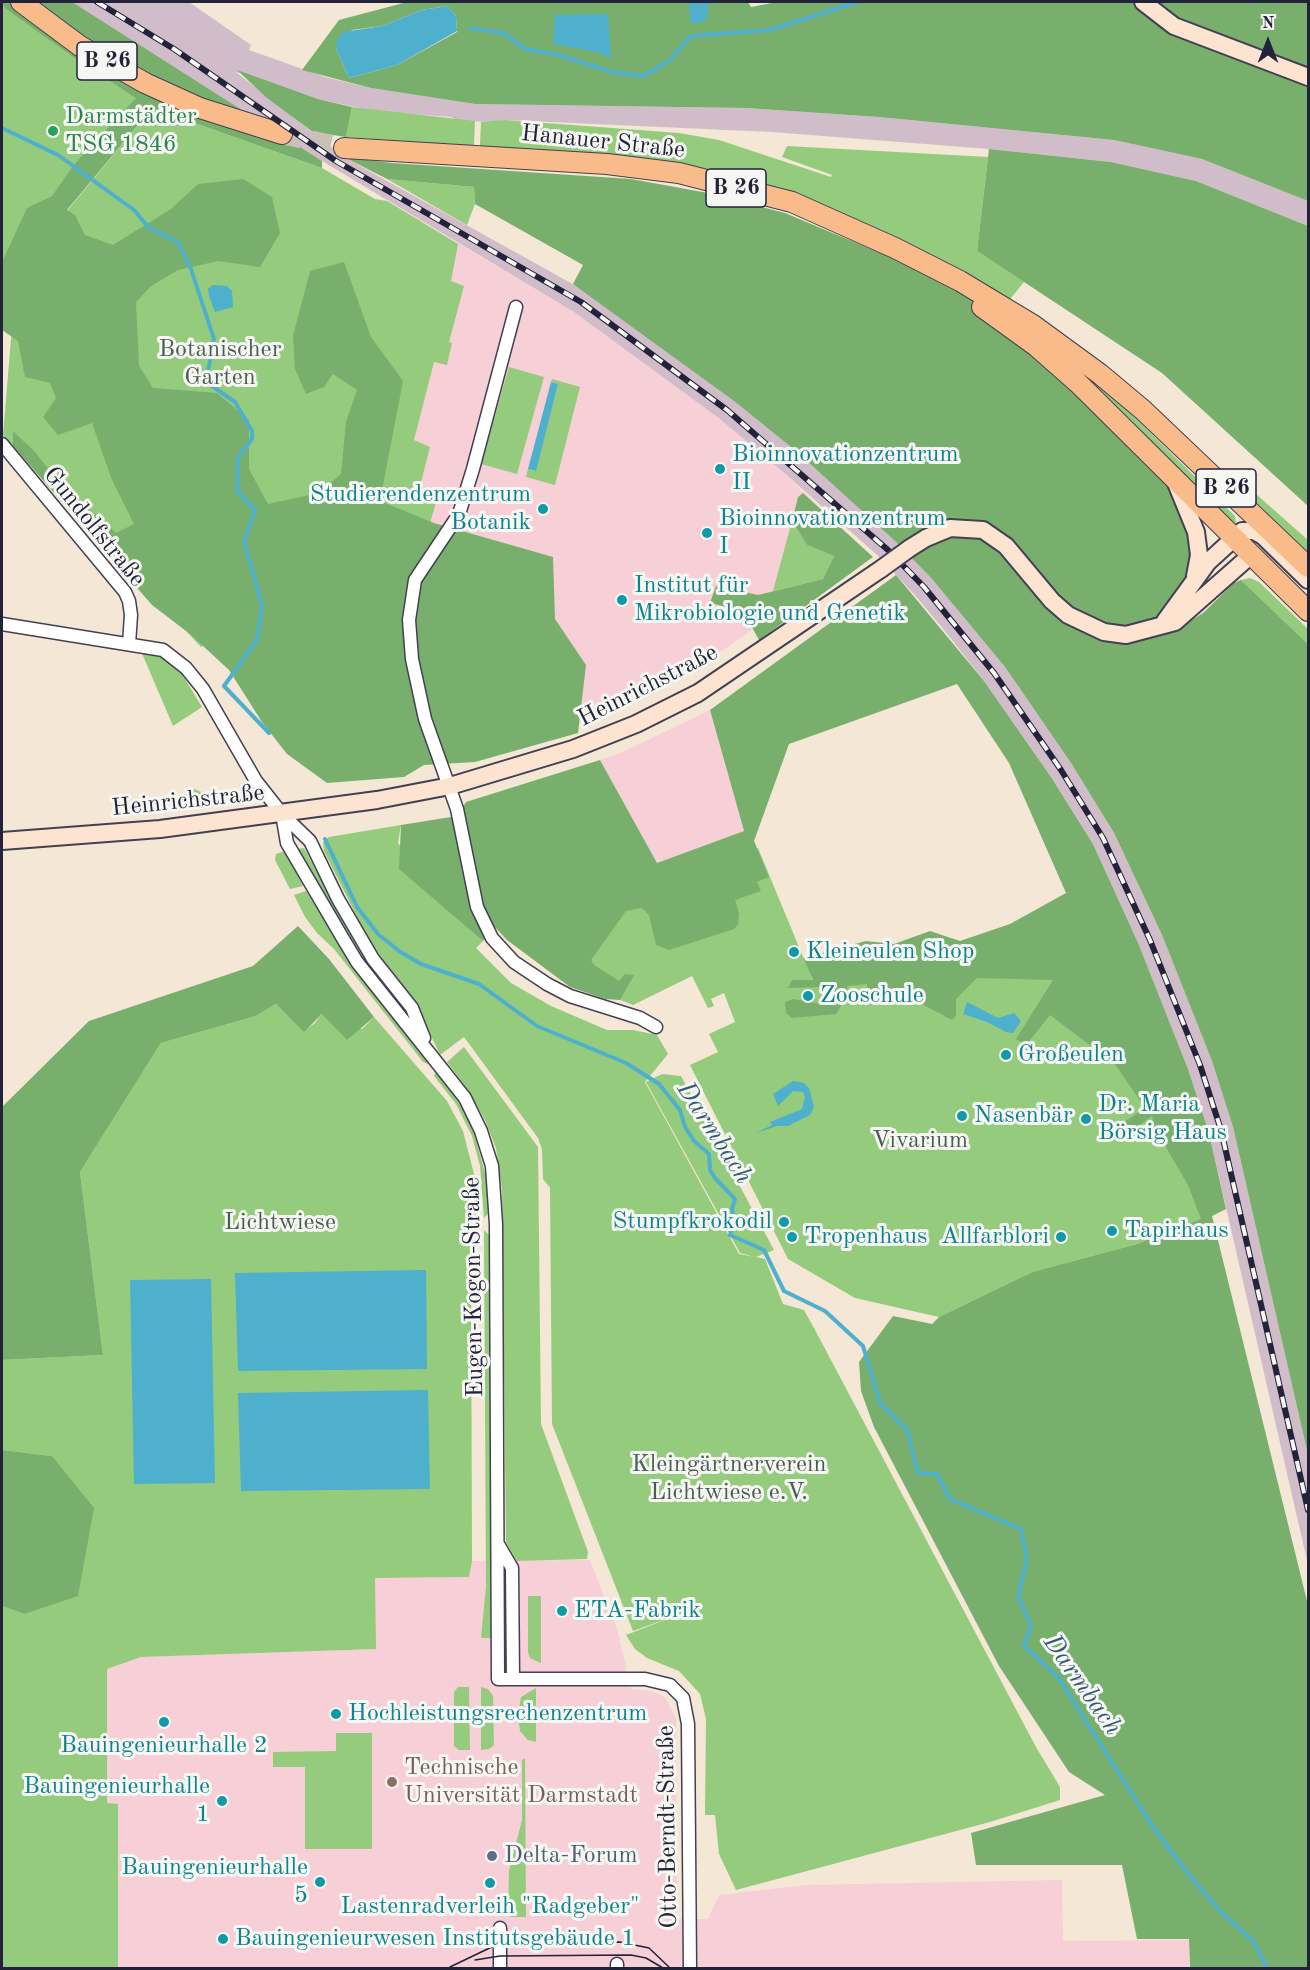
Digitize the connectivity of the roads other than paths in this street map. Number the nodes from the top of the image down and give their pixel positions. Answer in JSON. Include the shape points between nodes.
{"nodes":[{"id":1,"x":21,"y":2,"type":"edge"},
{"id":2,"x":1143,"y":2,"type":"edge"},
{"id":3,"x":1308,"y":77,"type":"edge"},
{"id":4,"x":282,"y":134,"type":"tunnel mouth"},
{"id":5,"x":344,"y":148,"type":"tunnel mouth"},
{"id":6,"x":914,"y":258,"type":"junction"},
{"id":7,"x":516,"y":307,"type":"dead end"},
{"id":8,"x":2,"y":444,"type":"edge"},
{"id":9,"x":1167,"y":470,"type":"junction"},
{"id":10,"x":1264,"y":532,"type":"junction"},
{"id":11,"x":1234,"y":537,"type":"junction"},
{"id":12,"x":1251,"y":555,"type":"junction"},
{"id":13,"x":1308,"y":567,"type":"edge"},
{"id":14,"x":1194,"y":580,"type":"junction"},
{"id":15,"x":1308,"y":580,"type":"edge"},
{"id":16,"x":1308,"y":611,"type":"edge"},
{"id":17,"x":2,"y":624,"type":"edge"},
{"id":18,"x":1154,"y":628,"type":"junction"},
{"id":19,"x":129,"y":644,"type":"junction"},
{"id":20,"x":450,"y":786,"type":"junction"},
{"id":21,"x":282,"y":814,"type":"junction"},
{"id":22,"x":2,"y":841,"type":"edge"},
{"id":23,"x":656,"y":1027,"type":"dead end"},
{"id":24,"x":427,"y":1048,"type":"junction"},
{"id":25,"x":498,"y":1543,"type":"junction"},
{"id":26,"x":498,"y":1680,"type":"joint"},
{"id":27,"x":513,"y":1680,"type":"junction"},
{"id":28,"x":500,"y":1928,"type":"dead end"},
{"id":29,"x":500,"y":1968,"type":"edge"},
{"id":30,"x":690,"y":1968,"type":"edge"}],
"edges":[{"from":1,"to":4,"type":"main road","number":"B 26","via":[[80,46],[145,83],[200,108]]},
{"from":2,"to":3,"type":"main road","via":[[1174,26]]},
{"from":5,"to":6,"type":"main road","name":"Hanauer Straße","number":"B 26","via":[[607,164],[679,173],[792,202]]},
{"from":6,"to":9,"type":"main road","number":"B 26","via":[[1035,346]]},
{"from":6,"to":10,"type":"main road","number":"B 26","via":[[1000,303],[1100,374],[1185,449]]},
{"from":7,"to":20,"type":"street","via":[[459,514],[415,580],[409,620],[412,659],[423,710]]},
{"from":8,"to":19,"type":"street","name":"Gundolfstraße","via":[[125,592],[131,615]]},
{"from":9,"to":11,"type":"main road","number":"B 26"},
{"from":9,"to":14,"type":"main road","via":[[1196,532],[1199,555]]},
{"from":10,"to":11,"type":"main road","via":[[1242,531]]},
{"from":10,"to":12,"type":"main road"},
{"from":10,"to":13,"type":"main road","number":"B 26"},
{"from":10,"to":15,"type":"main road"},
{"from":11,"to":12,"type":"main road","number":"B 26"},
{"from":11,"to":14,"type":"main road"},
{"from":12,"to":16,"type":"main road","number":"B 26"},
{"from":12,"to":18,"type":"main road","name":"Heinrichstraße","via":[[1184,616]]},
{"from":14,"to":18,"type":"main road","via":[[1169,617]]},
{"from":17,"to":19,"type":"street"},
{"from":18,"to":20,"type":"main road","name":"Heinrichstraße","bridge":true,"via":[[1126,635],[1079,622],[1059,608],[1006,546],[983,530],[951,528],[910,548],[731,672],[676,704],[592,742]]},
{"from":19,"to":21,"type":"street","via":[[163,650],[186,668],[203,689],[256,781]]},
{"from":20,"to":21,"type":"main road","name":"Heinrichstraße"},
{"from":20,"to":23,"type":"street","via":[[477,907],[500,949],[547,984]]},
{"from":21,"to":22,"type":"main road","name":"Heinrichstraße","via":[[151,830]]},
{"from":21,"to":24,"type":"street","name":"Eugen-Kogon-Straße","via":[[310,841],[373,959],[412,1008]]},
{"from":21,"to":24,"type":"street","name":"Eugen-Kogon-Straße","via":[[287,843],[357,962]]},
{"from":24,"to":25,"type":"street","name":"Eugen-Kogon-Straße","via":[[465,1098],[492,1166],[496,1215]]},
{"from":25,"to":26,"type":"street","name":"Eugen-Kogon-Straße"},
{"from":25,"to":27,"type":"street","name":"Eugen-Kogon-Straße","via":[[512,1568]]},
{"from":26,"to":27,"type":"street","name":"Otto-Berndt-Straße"},
{"from":27,"to":30,"type":"street","name":"Otto-Berndt-Straße","via":[[645,1679],[670,1685],[683,1698],[688,1724]]},
{"from":28,"to":29,"type":"street"}]}
